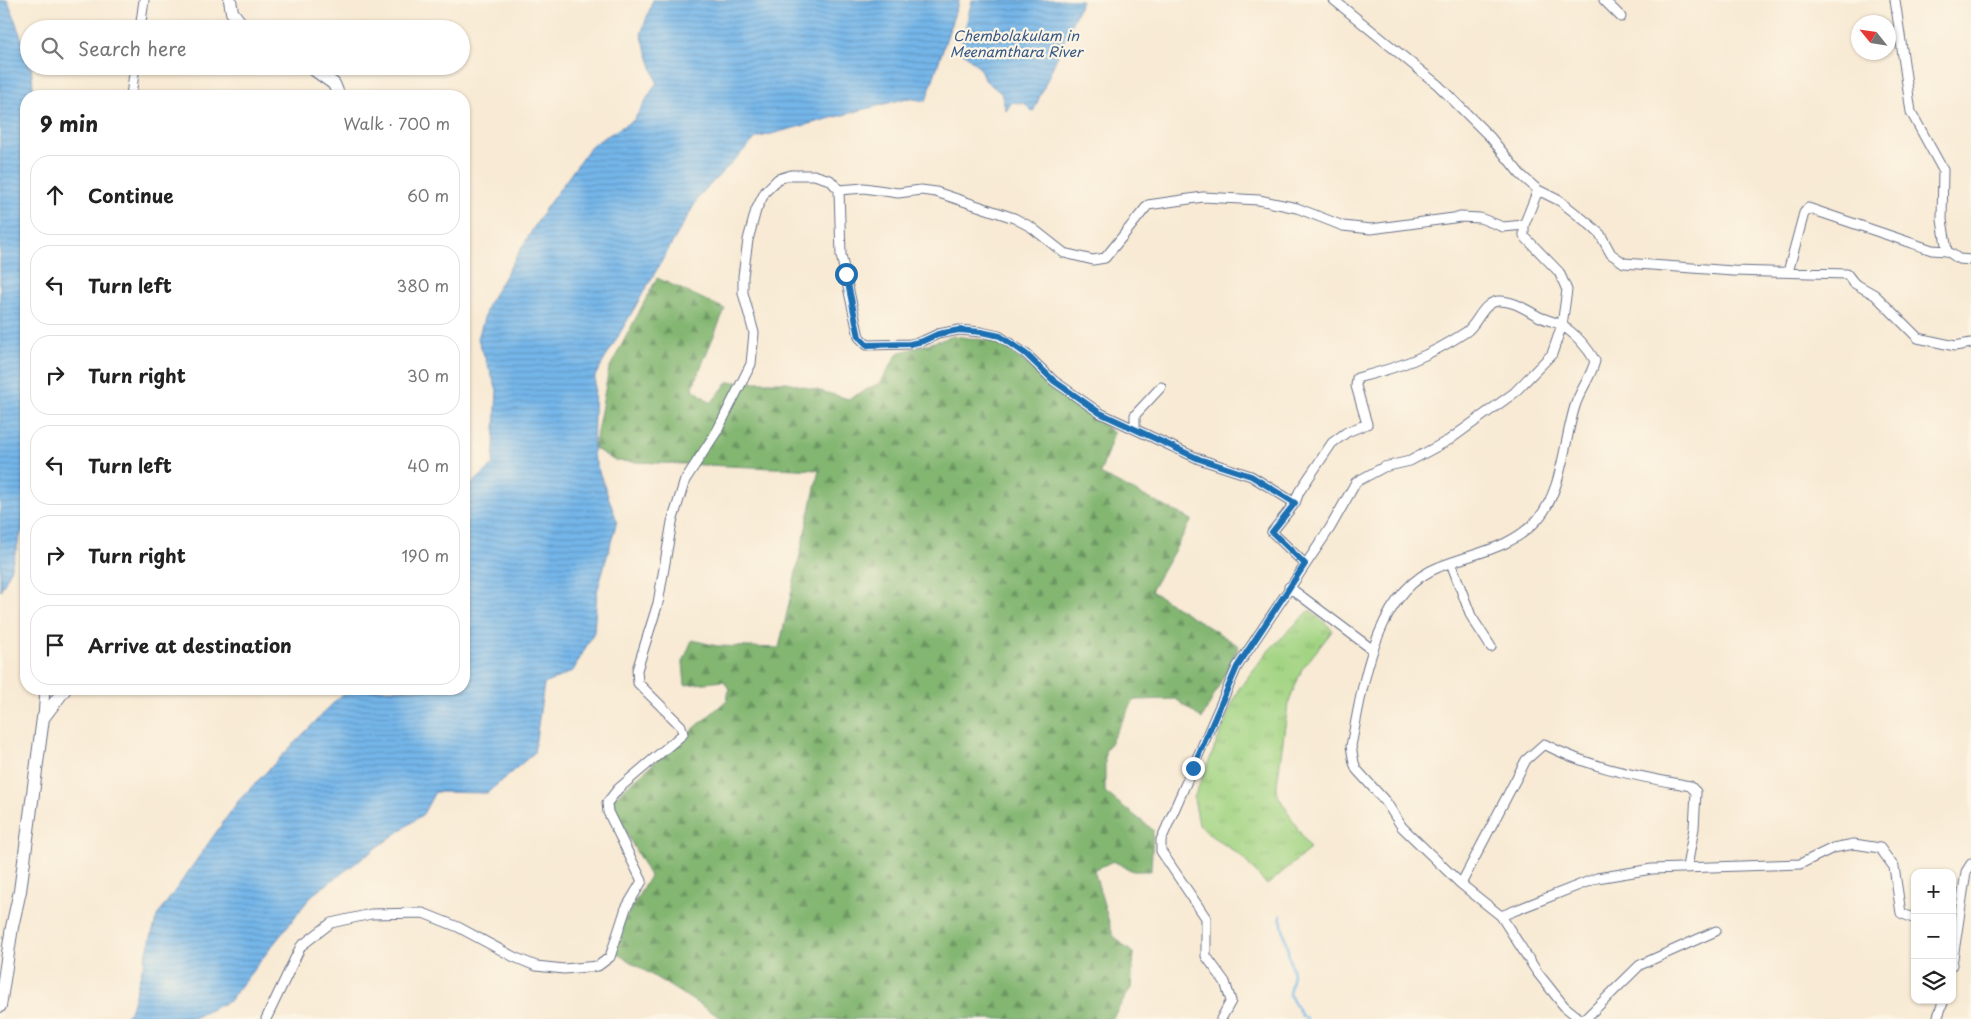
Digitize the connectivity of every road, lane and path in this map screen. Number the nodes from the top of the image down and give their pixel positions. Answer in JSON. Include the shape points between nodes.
{"nodes":[{"id":1,"x":144,"y":0,"type":"edge"},
{"id":2,"x":230,"y":0,"type":"edge"},
{"id":3,"x":1334,"y":0,"type":"edge"},
{"id":4,"x":1604,"y":0,"type":"edge"},
{"id":5,"x":1895,"y":0,"type":"edge"},
{"id":6,"x":1621,"y":17,"type":"dead end"},
{"id":7,"x":141,"y":20,"type":"edge"},
{"id":8,"x":238,"y":20,"type":"edge"},
{"id":9,"x":134,"y":75,"type":"edge"},
{"id":10,"x":322,"y":75,"type":"edge"},
{"id":11,"x":132,"y":90,"type":"edge"},
{"id":12,"x":336,"y":90,"type":"edge"},
{"id":13,"x":839,"y":190,"type":"junction"},
{"id":14,"x":1538,"y":190,"type":"junction"},
{"id":15,"x":1524,"y":225,"type":"junction"},
{"id":16,"x":1947,"y":251,"type":"junction"},
{"id":17,"x":1971,"y":260,"type":"edge"},
{"id":18,"x":1788,"y":272,"type":"junction"},
{"id":19,"x":1562,"y":325,"type":"junction"},
{"id":20,"x":1971,"y":343,"type":"edge"},
{"id":21,"x":1161,"y":387,"type":"dead end"},
{"id":22,"x":1135,"y":430,"type":"junction"},
{"id":23,"x":1295,"y":503,"type":"junction"},
{"id":24,"x":1451,"y":563,"type":"junction"},
{"id":25,"x":1305,"y":564,"type":"junction"},
{"id":26,"x":1289,"y":587,"type":"junction"},
{"id":27,"x":1491,"y":647,"type":"dead end"},
{"id":28,"x":1373,"y":650,"type":"junction"},
{"id":29,"x":44,"y":695,"type":"edge"},
{"id":30,"x":60,"y":695,"type":"edge"},
{"id":31,"x":42,"y":718,"type":"junction"},
{"id":32,"x":1971,"y":864,"type":"edge"},
{"id":33,"x":1687,"y":867,"type":"junction"},
{"id":34,"x":1461,"y":884,"type":"junction"},
{"id":35,"x":1501,"y":916,"type":"junction"},
{"id":36,"x":1911,"y":917,"type":"edge"},
{"id":37,"x":1956,"y":924,"type":"edge"},
{"id":38,"x":1716,"y":931,"type":"dead end"},
{"id":39,"x":1943,"y":1004,"type":"edge"},
{"id":40,"x":0,"y":1006,"type":"edge"},
{"id":41,"x":266,"y":1019,"type":"edge"},
{"id":42,"x":1221,"y":1019,"type":"edge"},
{"id":43,"x":1580,"y":1019,"type":"edge"},
{"id":44,"x":1585,"y":1019,"type":"edge"},
{"id":45,"x":1937,"y":1019,"type":"edge"}],
"edges":[{"from":1,"to":7,"type":"street"},
{"from":2,"to":8,"type":"main road"},
{"from":3,"to":14,"type":"street","via":[[1438,85]]},
{"from":4,"to":6,"type":"street"},
{"from":5,"to":16,"type":"street","via":[[1911,112],[1944,170],[1942,220]]},
{"from":9,"to":11,"type":"street"},
{"from":10,"to":12,"type":"main road","via":[[334,84]]},
{"from":13,"to":15,"type":"street","via":[[864,188],[898,193],[936,192],[1003,214],[1031,227],[1064,253],[1093,260],[1105,258],[1148,205],[1203,197],[1259,200],[1297,208],[1343,226],[1371,229],[1461,217],[1480,218],[1503,227]]},
{"from":13,"to":22,"type":"street","via":[[841,255],[859,337],[867,345],[910,344],[959,330],[1000,336],[1086,405]]},
{"from":13,"to":41,"type":"street","via":[[822,177],[791,174],[778,179],[765,192],[756,210],[743,276],[743,293],[754,333],[751,364],[717,431],[685,480],[672,522],[658,603],[637,670],[638,684],[681,726],[683,734],[618,789],[607,803],[608,812],[642,881],[626,908],[610,957],[598,966],[564,969],[536,966],[423,913],[371,914],[331,923],[301,946]]},
{"from":14,"to":15,"type":"street"},
{"from":14,"to":18,"type":"street","via":[[1560,201],[1589,224],[1600,234],[1610,254],[1624,263]]},
{"from":15,"to":19,"type":"street","via":[[1524,236],[1559,272],[1567,290]]},
{"from":16,"to":17,"type":"street","via":[[1960,259]]},
{"from":16,"to":18,"type":"street","via":[[1932,250],[1808,208]]},
{"from":18,"to":20,"type":"street","via":[[1847,274],[1854,283],[1875,295],[1918,338],[1955,346]]},
{"from":19,"to":23,"type":"street","via":[[1516,304],[1497,301],[1487,306],[1472,328],[1436,352],[1397,368],[1357,378],[1356,386],[1367,424],[1347,432],[1332,443]]},
{"from":19,"to":24,"type":"street","via":[[1595,361],[1576,404],[1550,500],[1524,533],[1494,549]]},
{"from":19,"to":25,"type":"street","via":[[1552,354],[1514,393],[1485,416],[1410,460],[1384,467],[1356,482]]},
{"from":21,"to":22,"type":"street","via":[[1135,415]]},
{"from":22,"to":23,"type":"street","via":[[1199,459],[1251,476]]},
{"from":23,"to":25,"type":"street","via":[[1272,532]]},
{"from":24,"to":27,"type":"street","via":[[1471,616]]},
{"from":24,"to":28,"type":"street","via":[[1437,567],[1408,585],[1381,627]]},
{"from":25,"to":26,"type":"street"},
{"from":26,"to":28,"type":"street"},
{"from":26,"to":42,"type":"street","via":[[1237,667],[1161,840],[1161,851],[1206,918],[1206,956],[1225,982],[1231,1001]]},
{"from":28,"to":34,"type":"street","via":[[1351,746],[1354,763],[1402,827]]},
{"from":29,"to":31,"type":"street"},
{"from":30,"to":31,"type":"main road"},
{"from":31,"to":40,"type":"main road","via":[[20,892]]},
{"from":32,"to":37,"type":"street","via":[[1966,872]]},
{"from":33,"to":34,"type":"street","via":[[1696,801],[1696,792],[1690,786],[1612,771],[1571,758],[1544,744],[1526,760]]},
{"from":33,"to":35,"type":"street","via":[[1597,878]]},
{"from":33,"to":36,"type":"street","via":[[1800,864],[1833,848],[1854,844],[1880,848],[1894,867],[1901,913]]},
{"from":34,"to":35,"type":"street"},
{"from":35,"to":43,"type":"street","via":[[1537,972],[1564,1006]]},
{"from":38,"to":44,"type":"street","via":[[1640,965]]},
{"from":39,"to":45,"type":"street"}]}
